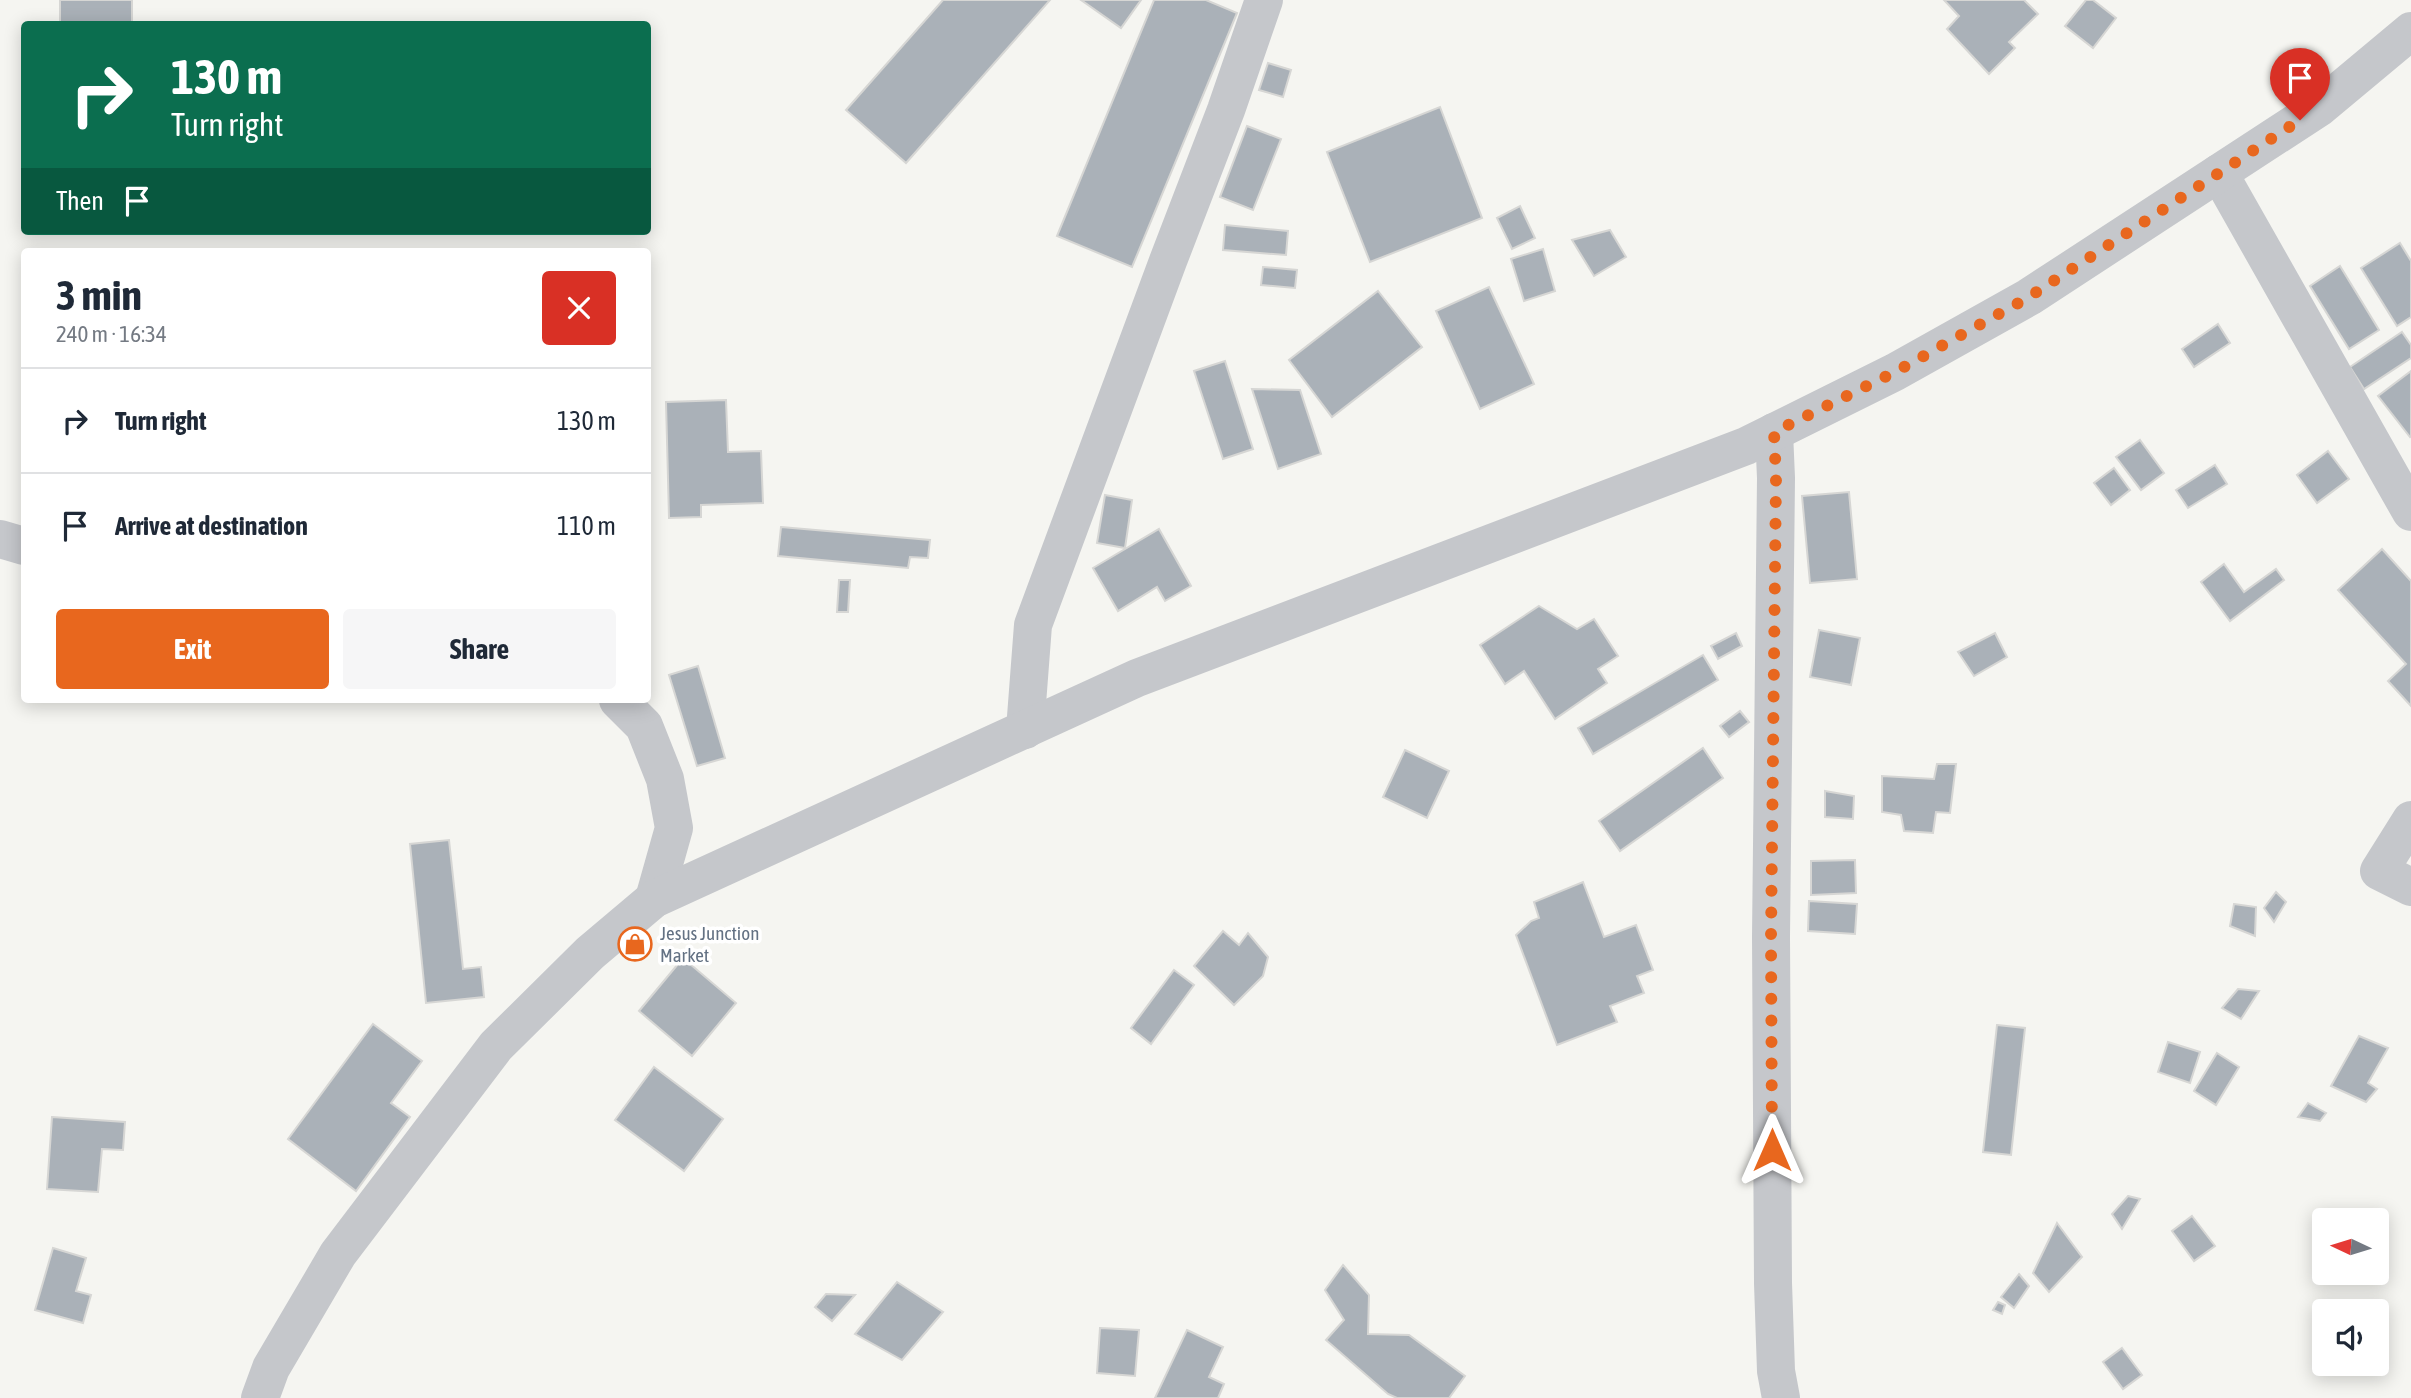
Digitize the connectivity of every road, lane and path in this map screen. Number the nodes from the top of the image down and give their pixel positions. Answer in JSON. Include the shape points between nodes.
{"nodes":[{"id":1,"x":1264,"y":0,"type":"edge"},
{"id":2,"x":2411,"y":31,"type":"edge"},
{"id":3,"x":2219,"y":173,"type":"junction"},
{"id":4,"x":1774,"y":432,"type":"junction"},
{"id":5,"x":2411,"y":512,"type":"edge"},
{"id":6,"x":0,"y":539,"type":"edge"},
{"id":7,"x":21,"y":545,"type":"edge"},
{"id":8,"x":621,"y":703,"type":"edge"},
{"id":9,"x":1025,"y":730,"type":"junction"},
{"id":10,"x":2411,"y":820,"type":"edge"},
{"id":11,"x":2411,"y":887,"type":"edge"},
{"id":12,"x":654,"y":899,"type":"junction"},
{"id":13,"x":260,"y":1398,"type":"edge"},
{"id":14,"x":1781,"y":1398,"type":"edge"}],
"edges":[{"from":1,"to":9,"type":"street","via":[[1033,625]]},
{"from":2,"to":3,"type":"street","via":[[2320,107]]},
{"from":3,"to":4,"type":"street","via":[[2029,297],[1895,372]]},
{"from":3,"to":5,"type":"street"},
{"from":4,"to":9,"type":"street","via":[[1138,678]]},
{"from":4,"to":14,"type":"street","via":[[1773,1283]]},
{"from":6,"to":7,"type":"street"},
{"from":8,"to":12,"type":"street","via":[[644,726],[665,779],[674,828]]},
{"from":9,"to":12,"type":"street"},
{"from":10,"to":11,"type":"street","via":[[2379,871]]},
{"from":12,"to":13,"type":"street","via":[[590,953],[496,1046],[338,1254],[271,1367]]}]}
